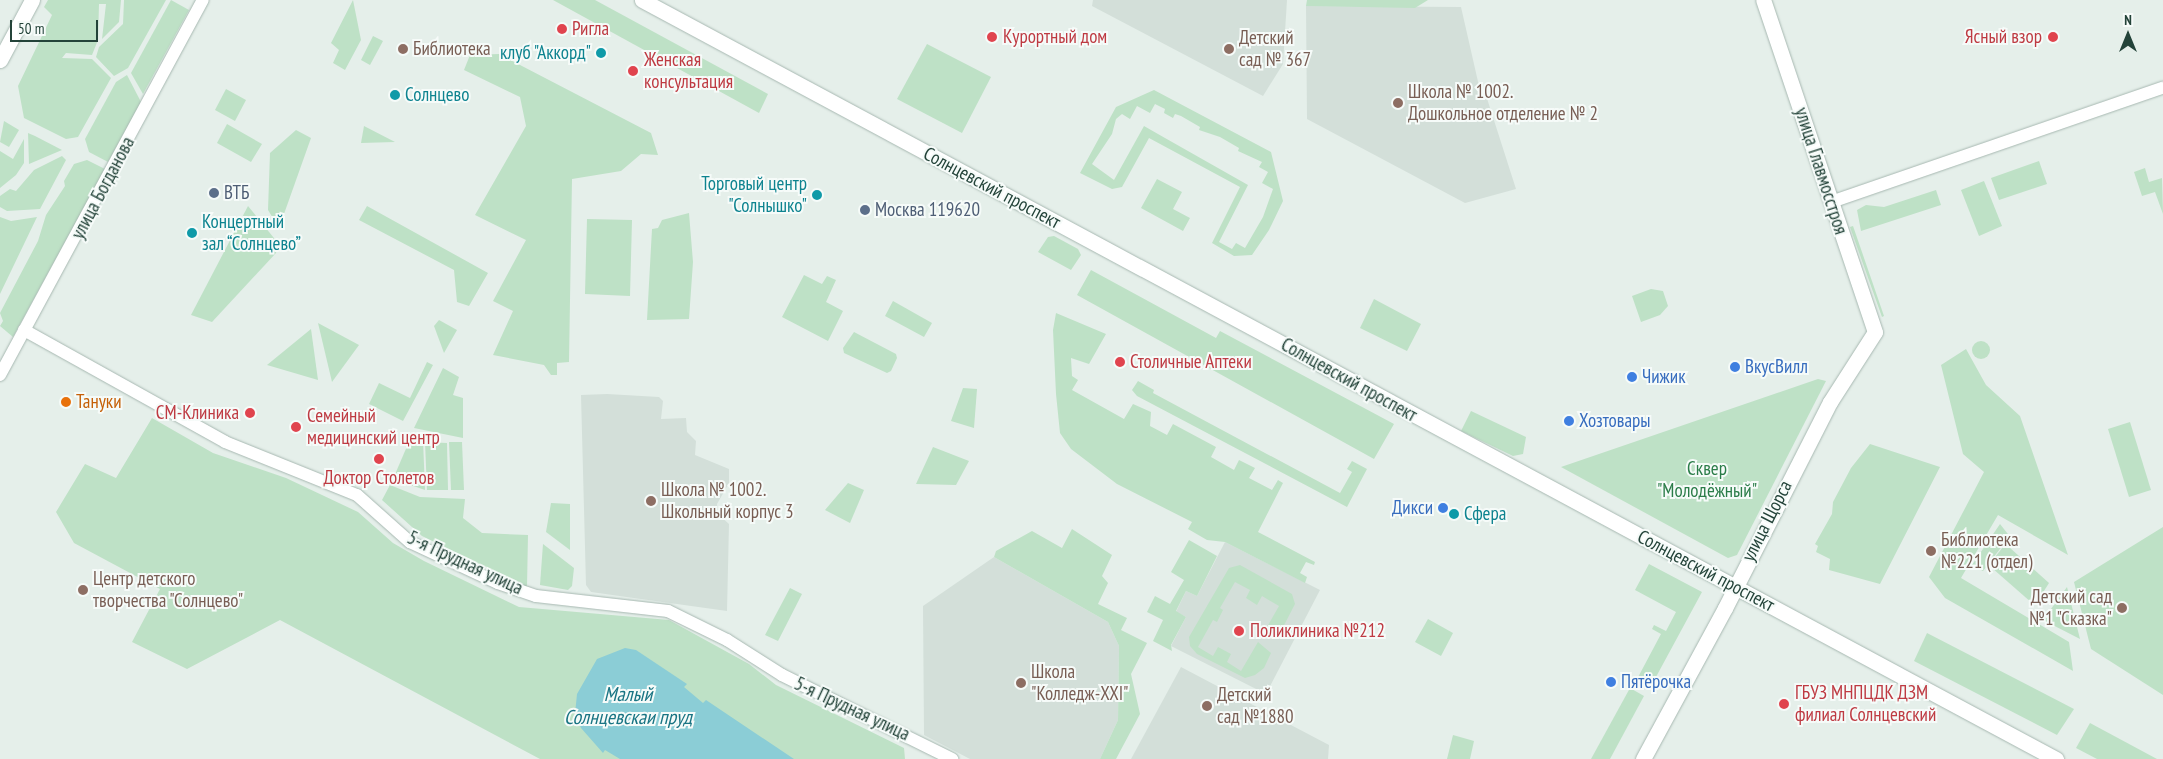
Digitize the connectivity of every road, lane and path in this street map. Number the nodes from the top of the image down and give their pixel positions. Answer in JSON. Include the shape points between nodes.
{"nodes":[{"id":1,"x":32,"y":0,"type":"edge"},
{"id":2,"x":203,"y":0,"type":"edge"},
{"id":3,"x":642,"y":0,"type":"edge"},
{"id":4,"x":1764,"y":0,"type":"edge"},
{"id":5,"x":0,"y":60,"type":"edge"},
{"id":6,"x":2163,"y":88,"type":"edge"},
{"id":7,"x":1831,"y":202,"type":"junction"},
{"id":8,"x":24,"y":330,"type":"junction"},
{"id":9,"x":1871,"y":341,"type":"joint"},
{"id":10,"x":0,"y":375,"type":"edge"},
{"id":11,"x":1735,"y":585,"type":"junction"},
{"id":12,"x":952,"y":759,"type":"edge"},
{"id":13,"x":1643,"y":759,"type":"edge"},
{"id":14,"x":2056,"y":759,"type":"edge"}],
"edges":[{"from":1,"to":5,"type":"street"},
{"from":2,"to":8,"type":"street","name":"улица Богданова"},
{"from":3,"to":11,"type":"street","name":"Солнцевский проспект"},
{"from":4,"to":7,"type":"street","name":"улица Главмосстроя"},
{"from":6,"to":7,"type":"street"},
{"from":7,"to":9,"type":"street","name":"улица Главмосстроя","via":[[1874,329]]},
{"from":8,"to":10,"type":"street","name":"улица Богданова"},
{"from":8,"to":12,"type":"street","name":"5-я Прудная улица","via":[[225,442],[357,495],[410,542],[498,583],[536,596],[668,611],[727,640],[782,675]]},
{"from":9,"to":11,"type":"street","name":"улица Щорса","via":[[1830,402]]},
{"from":11,"to":13,"type":"street","name":"улица Щорса"},
{"from":11,"to":14,"type":"street","name":"Солнцевский проспект"}]}
